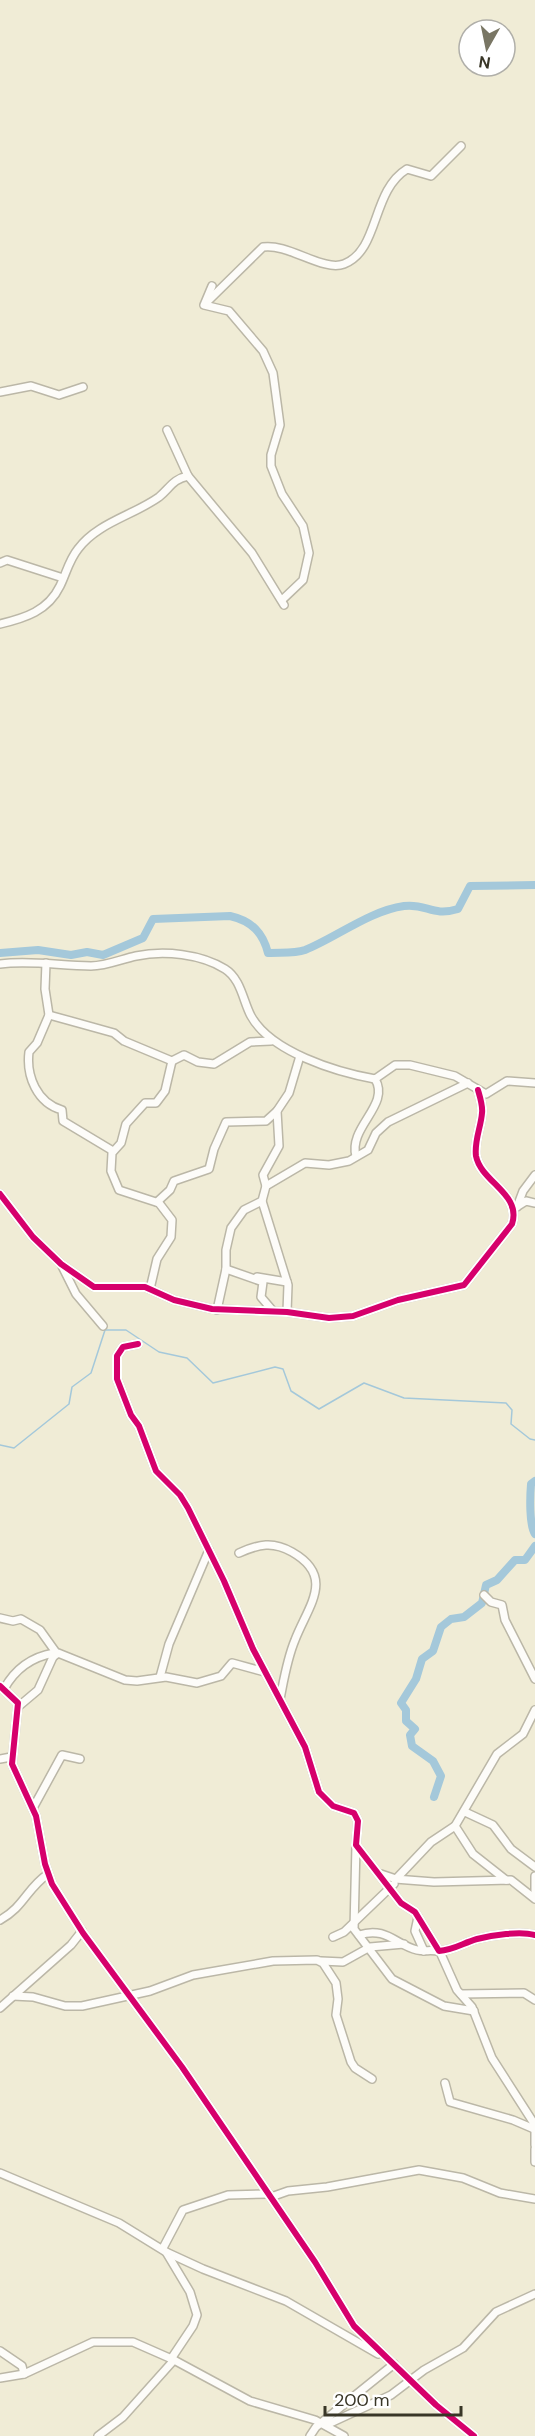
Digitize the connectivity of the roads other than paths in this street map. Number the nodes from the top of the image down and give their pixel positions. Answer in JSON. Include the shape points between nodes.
{"nodes":[{"id":1,"x":461,"y":146,"type":"dead end"},
{"id":2,"x":212,"y":286,"type":"dead end"},
{"id":3,"x":204,"y":305,"type":"junction"},
{"id":4,"x":83,"y":387,"type":"dead end"},
{"id":5,"x":0,"y":392,"type":"edge"},
{"id":6,"x":167,"y":430,"type":"dead end"},
{"id":7,"x":188,"y":476,"type":"junction"},
{"id":8,"x":0,"y":563,"type":"edge"},
{"id":9,"x":63,"y":578,"type":"junction"},
{"id":10,"x":0,"y":624,"type":"edge"},
{"id":11,"x":46,"y":963,"type":"junction"},
{"id":12,"x":0,"y":964,"type":"edge"},
{"id":13,"x":49,"y":1015,"type":"junction"},
{"id":14,"x":274,"y":1042,"type":"junction"},
{"id":15,"x":300,"y":1056,"type":"junction"},
{"id":16,"x":172,"y":1061,"type":"junction"},
{"id":17,"x":375,"y":1079,"type":"junction"},
{"id":18,"x":468,"y":1083,"type":"junction"},
{"id":19,"x":535,"y":1083,"type":"edge"},
{"id":20,"x":478,"y":1090,"type":"junction"},
{"id":21,"x":277,"y":1111,"type":"junction"},
{"id":22,"x":113,"y":1151,"type":"junction"},
{"id":23,"x":356,"y":1156,"type":"junction"},
{"id":24,"x":535,"y":1175,"type":"edge"},
{"id":25,"x":266,"y":1186,"type":"junction"},
{"id":26,"x":0,"y":1194,"type":"edge"},
{"id":27,"x":262,"y":1201,"type":"junction"},
{"id":28,"x":157,"y":1202,"type":"junction"},
{"id":29,"x":535,"y":1203,"type":"edge"},
{"id":30,"x":516,"y":1209,"type":"junction"},
{"id":31,"x":61,"y":1264,"type":"junction"},
{"id":32,"x":226,"y":1269,"type":"junction"},
{"id":33,"x":250,"y":1276,"type":"junction"},
{"id":34,"x":287,"y":1282,"type":"junction"},
{"id":35,"x":150,"y":1288,"type":"junction"},
{"id":36,"x":217,"y":1310,"type":"junction"},
{"id":37,"x":273,"y":1311,"type":"junction"},
{"id":38,"x":287,"y":1312,"type":"junction"},
{"id":39,"x":103,"y":1326,"type":"dead end"},
{"id":40,"x":138,"y":1344,"type":"dead end"},
{"id":41,"x":209,"y":1550,"type":"junction"},
{"id":42,"x":239,"y":1553,"type":"dead end"},
{"id":43,"x":484,"y":1595,"type":"dead end"},
{"id":44,"x":0,"y":1618,"type":"edge"},
{"id":45,"x":54,"y":1655,"type":"junction"},
{"id":46,"x":265,"y":1672,"type":"junction"},
{"id":47,"x":160,"y":1677,"type":"junction"},
{"id":48,"x":535,"y":1679,"type":"edge"},
{"id":49,"x":2,"y":1687,"type":"edge"},
{"id":50,"x":280,"y":1699,"type":"junction"},
{"id":51,"x":19,"y":1706,"type":"junction"},
{"id":52,"x":535,"y":1710,"type":"edge"},
{"id":53,"x":4,"y":1759,"type":"edge"},
{"id":54,"x":80,"y":1759,"type":"dead end"},
{"id":55,"x":33,"y":1808,"type":"junction"},
{"id":56,"x":465,"y":1812,"type":"junction"},
{"id":57,"x":455,"y":1826,"type":"junction"},
{"id":58,"x":356,"y":1845,"type":"junction"},
{"id":59,"x":535,"y":1868,"type":"edge"},
{"id":60,"x":379,"y":1873,"type":"junction"},
{"id":61,"x":48,"y":1874,"type":"junction"},
{"id":62,"x":535,"y":1876,"type":"edge"},
{"id":63,"x":397,"y":1880,"type":"junction"},
{"id":64,"x":506,"y":1880,"type":"junction"},
{"id":65,"x":390,"y":1887,"type":"junction"},
{"id":66,"x":535,"y":1898,"type":"edge"},
{"id":67,"x":418,"y":1917,"type":"junction"},
{"id":68,"x":0,"y":1920,"type":"edge"},
{"id":69,"x":355,"y":1921,"type":"junction"},
{"id":70,"x":82,"y":1930,"type":"junction"},
{"id":71,"x":359,"y":1935,"type":"junction"},
{"id":72,"x":535,"y":1935,"type":"edge"},
{"id":73,"x":333,"y":1938,"type":"dead end"},
{"id":74,"x":404,"y":1944,"type":"junction"},
{"id":75,"x":370,"y":1947,"type":"junction"},
{"id":76,"x":424,"y":1951,"type":"junction"},
{"id":77,"x":439,"y":1951,"type":"junction"},
{"id":78,"x":321,"y":1961,"type":"junction"},
{"id":79,"x":461,"y":1994,"type":"junction"},
{"id":80,"x":13,"y":1996,"type":"junction"},
{"id":81,"x":129,"y":1996,"type":"junction"},
{"id":82,"x":535,"y":2000,"type":"edge"},
{"id":83,"x":0,"y":2007,"type":"edge"},
{"id":84,"x":474,"y":2011,"type":"junction"},
{"id":85,"x":372,"y":2079,"type":"dead end"},
{"id":86,"x":445,"y":2083,"type":"dead end"},
{"id":87,"x":535,"y":2127,"type":"edge"},
{"id":88,"x":535,"y":2147,"type":"edge"},
{"id":89,"x":535,"y":2162,"type":"edge"},
{"id":90,"x":0,"y":2173,"type":"edge"},
{"id":91,"x":270,"y":2196,"type":"junction"},
{"id":92,"x":535,"y":2199,"type":"edge"},
{"id":93,"x":165,"y":2250,"type":"junction"},
{"id":94,"x":535,"y":2294,"type":"edge"},
{"id":95,"x":0,"y":2351,"type":"edge"},
{"id":96,"x":383,"y":2356,"type":"junction"},
{"id":97,"x":172,"y":2359,"type":"junction"},
{"id":98,"x":394,"y":2364,"type":"junction"},
{"id":99,"x":24,"y":2374,"type":"junction"},
{"id":100,"x":0,"y":2378,"type":"edge"},
{"id":101,"x":411,"y":2379,"type":"junction"},
{"id":102,"x":324,"y":2424,"type":"junction"},
{"id":103,"x":98,"y":2436,"type":"edge"},
{"id":104,"x":310,"y":2436,"type":"edge"},
{"id":105,"x":344,"y":2436,"type":"edge"},
{"id":106,"x":474,"y":2436,"type":"edge"}],
"edges":[{"from":1,"to":3,"type":"street","via":[[430,177],[407,169],[396,178],[375,213],[369,237],[358,256],[340,265],[282,248],[263,248]]},
{"from":2,"to":3,"type":"street"},
{"from":3,"to":7,"type":"street","via":[[230,311],[263,351],[273,373],[280,425],[271,466],[286,502],[303,526],[309,553],[303,580],[283,602],[252,553]]},
{"from":4,"to":5,"type":"street","via":[[59,395],[31,386]]},
{"from":6,"to":7,"type":"street"},
{"from":7,"to":9,"type":"street","via":[[175,480],[160,496],[84,542]]},
{"from":8,"to":9,"type":"street","via":[[7,560]]},
{"from":9,"to":10,"type":"street","via":[[40,610]]},
{"from":11,"to":12,"type":"street"},
{"from":11,"to":13,"type":"street"},
{"from":11,"to":14,"type":"street","via":[[94,966],[154,954],[186,955],[211,963],[225,968],[235,978],[252,1018]]},
{"from":13,"to":16,"type":"street","via":[[114,1033]]},
{"from":13,"to":22,"type":"street","via":[[29,1052],[33,1086],[52,1107],[62,1110],[63,1121]]},
{"from":14,"to":15,"type":"street"},
{"from":14,"to":16,"type":"street","via":[[250,1042],[214,1064],[184,1055]]},
{"from":15,"to":17,"type":"street"},
{"from":15,"to":21,"type":"street","via":[[289,1093]]},
{"from":16,"to":22,"type":"street","via":[[163,1095],[156,1103],[145,1103],[133,1115],[121,1143]]},
{"from":17,"to":18,"type":"street","via":[[401,1064],[420,1066]]},
{"from":17,"to":23,"type":"street","via":[[378,1099],[358,1134]]},
{"from":18,"to":20,"type":"street"},
{"from":18,"to":23,"type":"street","via":[[388,1122],[376,1133],[368,1150]]},
{"from":19,"to":20,"type":"street","via":[[510,1080],[486,1094]]},
{"from":20,"to":30,"type":"street","via":[[482,1113],[476,1155],[482,1169]]},
{"from":21,"to":25,"type":"street","via":[[280,1142],[263,1175]]},
{"from":21,"to":28,"type":"street","via":[[266,1121],[226,1122],[209,1168],[174,1182]]},
{"from":22,"to":28,"type":"street","via":[[111,1171],[119,1190]]},
{"from":23,"to":25,"type":"street","via":[[334,1165],[305,1163]]},
{"from":24,"to":30,"type":"street"},
{"from":25,"to":27,"type":"street"},
{"from":26,"to":31,"type":"street","via":[[33,1237]]},
{"from":27,"to":32,"type":"street","via":[[244,1210],[234,1223],[226,1245]]},
{"from":27,"to":34,"type":"street"},
{"from":28,"to":35,"type":"street","via":[[171,1217],[173,1226],[170,1241],[157,1259]]},
{"from":29,"to":30,"type":"street","via":[[526,1201]]},
{"from":30,"to":38,"type":"street","via":[[513,1224],[459,1288],[398,1300],[340,1318]]},
{"from":31,"to":35,"type":"street","via":[[94,1287]]},
{"from":31,"to":39,"type":"street","via":[[76,1294]]},
{"from":32,"to":33,"type":"street"},
{"from":32,"to":36,"type":"street"},
{"from":33,"to":34,"type":"street"},
{"from":33,"to":37,"type":"street","via":[[263,1282],[261,1297]]},
{"from":34,"to":38,"type":"street"},
{"from":35,"to":36,"type":"street","via":[[174,1300]]},
{"from":36,"to":37,"type":"street"},
{"from":37,"to":38,"type":"street"},
{"from":40,"to":41,"type":"street","via":[[129,1344],[119,1352],[117,1379],[158,1475],[180,1495]]},
{"from":41,"to":46,"type":"street"},
{"from":41,"to":47,"type":"street","via":[[169,1644]]},
{"from":42,"to":50,"type":"street","via":[[259,1545],[279,1546],[307,1563],[316,1577],[316,1592],[295,1640]]},
{"from":43,"to":48,"type":"street","via":[[502,1605],[505,1620]]},
{"from":44,"to":45,"type":"street","via":[[21,1619],[32,1625],[45,1636]]},
{"from":45,"to":47,"type":"street","via":[[59,1653],[125,1680]]},
{"from":45,"to":49,"type":"street","via":[[28,1661]]},
{"from":45,"to":51,"type":"street","via":[[38,1690]]},
{"from":46,"to":47,"type":"street","via":[[232,1663],[221,1676],[197,1683]]},
{"from":46,"to":50,"type":"street"},
{"from":49,"to":51,"type":"street"},
{"from":50,"to":58,"type":"street","via":[[305,1747],[320,1792],[333,1806],[357,1816]]},
{"from":51,"to":53,"type":"street"},
{"from":52,"to":56,"type":"street","via":[[519,1743],[489,1768]]},
{"from":53,"to":55,"type":"street"},
{"from":54,"to":55,"type":"street","via":[[62,1755]]},
{"from":55,"to":61,"type":"street"},
{"from":56,"to":57,"type":"street"},
{"from":56,"to":59,"type":"street","via":[[493,1825],[511,1849]]},
{"from":57,"to":63,"type":"street","via":[[431,1842]]},
{"from":57,"to":64,"type":"street","via":[[473,1854]]},
{"from":58,"to":60,"type":"street"},
{"from":58,"to":69,"type":"street"},
{"from":60,"to":63,"type":"street"},
{"from":60,"to":65,"type":"street"},
{"from":61,"to":68,"type":"street","via":[[32,1887],[21,1906]]},
{"from":61,"to":70,"type":"street"},
{"from":62,"to":66,"type":"street"},
{"from":63,"to":64,"type":"street"},
{"from":63,"to":65,"type":"street"},
{"from":64,"to":66,"type":"street","via":[[517,1882]]},
{"from":65,"to":67,"type":"street"},
{"from":65,"to":69,"type":"street"},
{"from":67,"to":76,"type":"street","via":[[415,1931]]},
{"from":67,"to":77,"type":"street"},
{"from":69,"to":71,"type":"street","via":[[354,1929]]},
{"from":69,"to":73,"type":"street"},
{"from":70,"to":80,"type":"street","via":[[71,1945]]},
{"from":70,"to":81,"type":"street"},
{"from":71,"to":74,"type":"street","via":[[388,1936]]},
{"from":71,"to":75,"type":"street"},
{"from":72,"to":77,"type":"street","via":[[512,1933]]},
{"from":74,"to":75,"type":"street"},
{"from":74,"to":76,"type":"street"},
{"from":75,"to":78,"type":"street","via":[[343,1962]]},
{"from":75,"to":84,"type":"street","via":[[392,1979],[444,2006]]},
{"from":76,"to":77,"type":"street"},
{"from":77,"to":79,"type":"street"},
{"from":78,"to":81,"type":"street","via":[[257,1963],[193,1975]]},
{"from":78,"to":85,"type":"street","via":[[336,1983],[336,2015],[351,2062]]},
{"from":79,"to":82,"type":"street","via":[[524,1993]]},
{"from":79,"to":84,"type":"street"},
{"from":80,"to":81,"type":"street","via":[[73,2007]]},
{"from":80,"to":83,"type":"street"},
{"from":81,"to":91,"type":"street"},
{"from":84,"to":87,"type":"street","via":[[488,2050]]},
{"from":86,"to":87,"type":"street","via":[[450,2102]]},
{"from":87,"to":88,"type":"street"},
{"from":88,"to":89,"type":"street"},
{"from":90,"to":93,"type":"street","via":[[119,2223]]},
{"from":91,"to":92,"type":"street","via":[[419,2170]]},
{"from":91,"to":93,"type":"street","via":[[228,2194],[183,2210]]},
{"from":91,"to":96,"type":"street","via":[[354,2326]]},
{"from":93,"to":96,"type":"street","via":[[203,2270],[286,2301]]},
{"from":93,"to":97,"type":"street","via":[[190,2292],[197,2315]]},
{"from":94,"to":101,"type":"street","via":[[496,2312],[464,2348]]},
{"from":95,"to":99,"type":"street","via":[[22,2366]]},
{"from":96,"to":98,"type":"street"},
{"from":97,"to":99,"type":"street","via":[[133,2342],[93,2342]]},
{"from":97,"to":102,"type":"street","via":[[250,2401]]},
{"from":97,"to":103,"type":"street","via":[[123,2416]]},
{"from":98,"to":101,"type":"street"},
{"from":98,"to":102,"type":"street"},
{"from":99,"to":100,"type":"street"},
{"from":101,"to":102,"type":"street","via":[[391,2395]]},
{"from":101,"to":106,"type":"street"},
{"from":102,"to":104,"type":"street"},
{"from":102,"to":105,"type":"street"}]}
